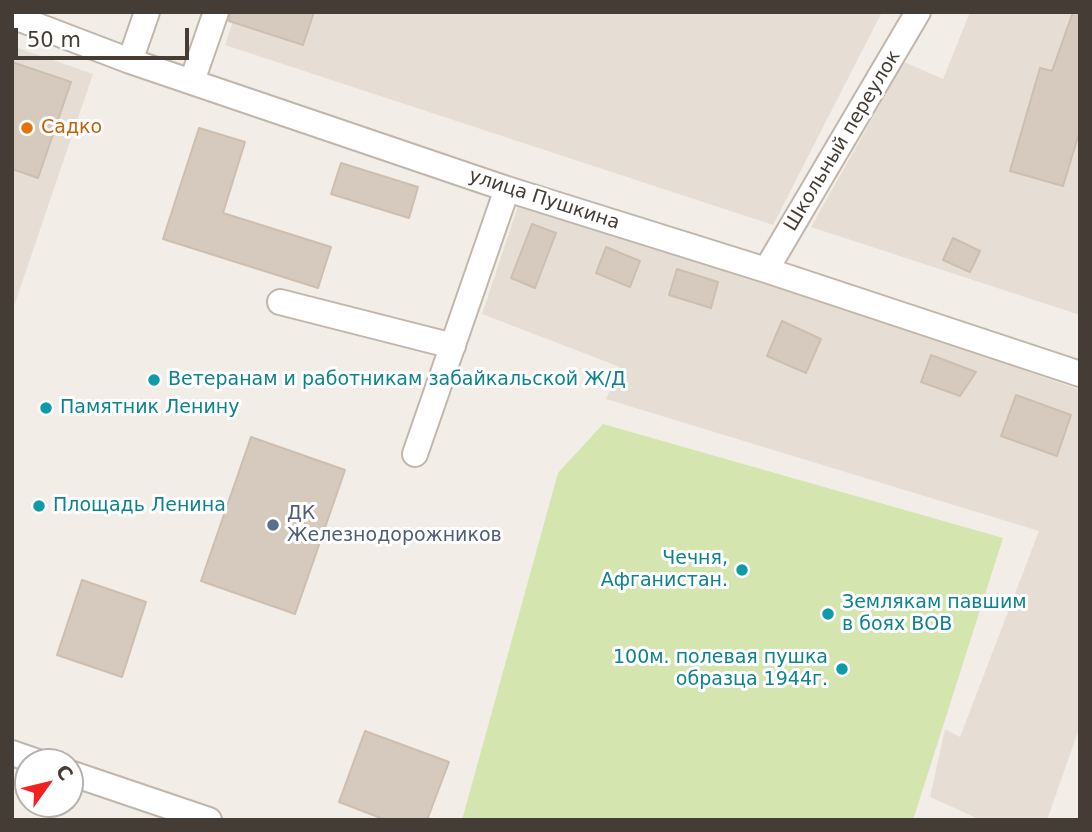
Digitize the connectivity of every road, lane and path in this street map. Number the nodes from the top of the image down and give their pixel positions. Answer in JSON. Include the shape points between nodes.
{"nodes":[{"id":1,"x":147,"y":12,"type":"edge"},
{"id":2,"x":216,"y":12,"type":"edge"},
{"id":3,"x":918,"y":12,"type":"edge"},
{"id":4,"x":12,"y":16,"type":"edge"},
{"id":5,"x":130,"y":61,"type":"junction"},
{"id":6,"x":192,"y":81,"type":"junction"},
{"id":7,"x":507,"y":189,"type":"junction"},
{"id":8,"x":766,"y":270,"type":"junction"},
{"id":9,"x":280,"y":302,"type":"dead end"},
{"id":10,"x":453,"y":345,"type":"junction"},
{"id":11,"x":1080,"y":374,"type":"edge"},
{"id":12,"x":415,"y":454,"type":"dead end"},
{"id":13,"x":84,"y":778,"type":"edge"},
{"id":14,"x":209,"y":820,"type":"edge"}],
"edges":[{"from":1,"to":5,"type":"street"},
{"from":2,"to":6,"type":"street"},
{"from":3,"to":8,"type":"street","name":"Школьный переулок"},
{"from":4,"to":5,"type":"street","name":"улица Пушкина"},
{"from":5,"to":6,"type":"street","name":"улица Пушкина"},
{"from":6,"to":7,"type":"street","name":"улица Пушкина"},
{"from":7,"to":8,"type":"street","name":"улица Пушкина"},
{"from":7,"to":10,"type":"street"},
{"from":8,"to":11,"type":"street","name":"улица Пушкина"},
{"from":9,"to":10,"type":"street"},
{"from":10,"to":12,"type":"street"},
{"from":13,"to":14,"type":"street"}]}
